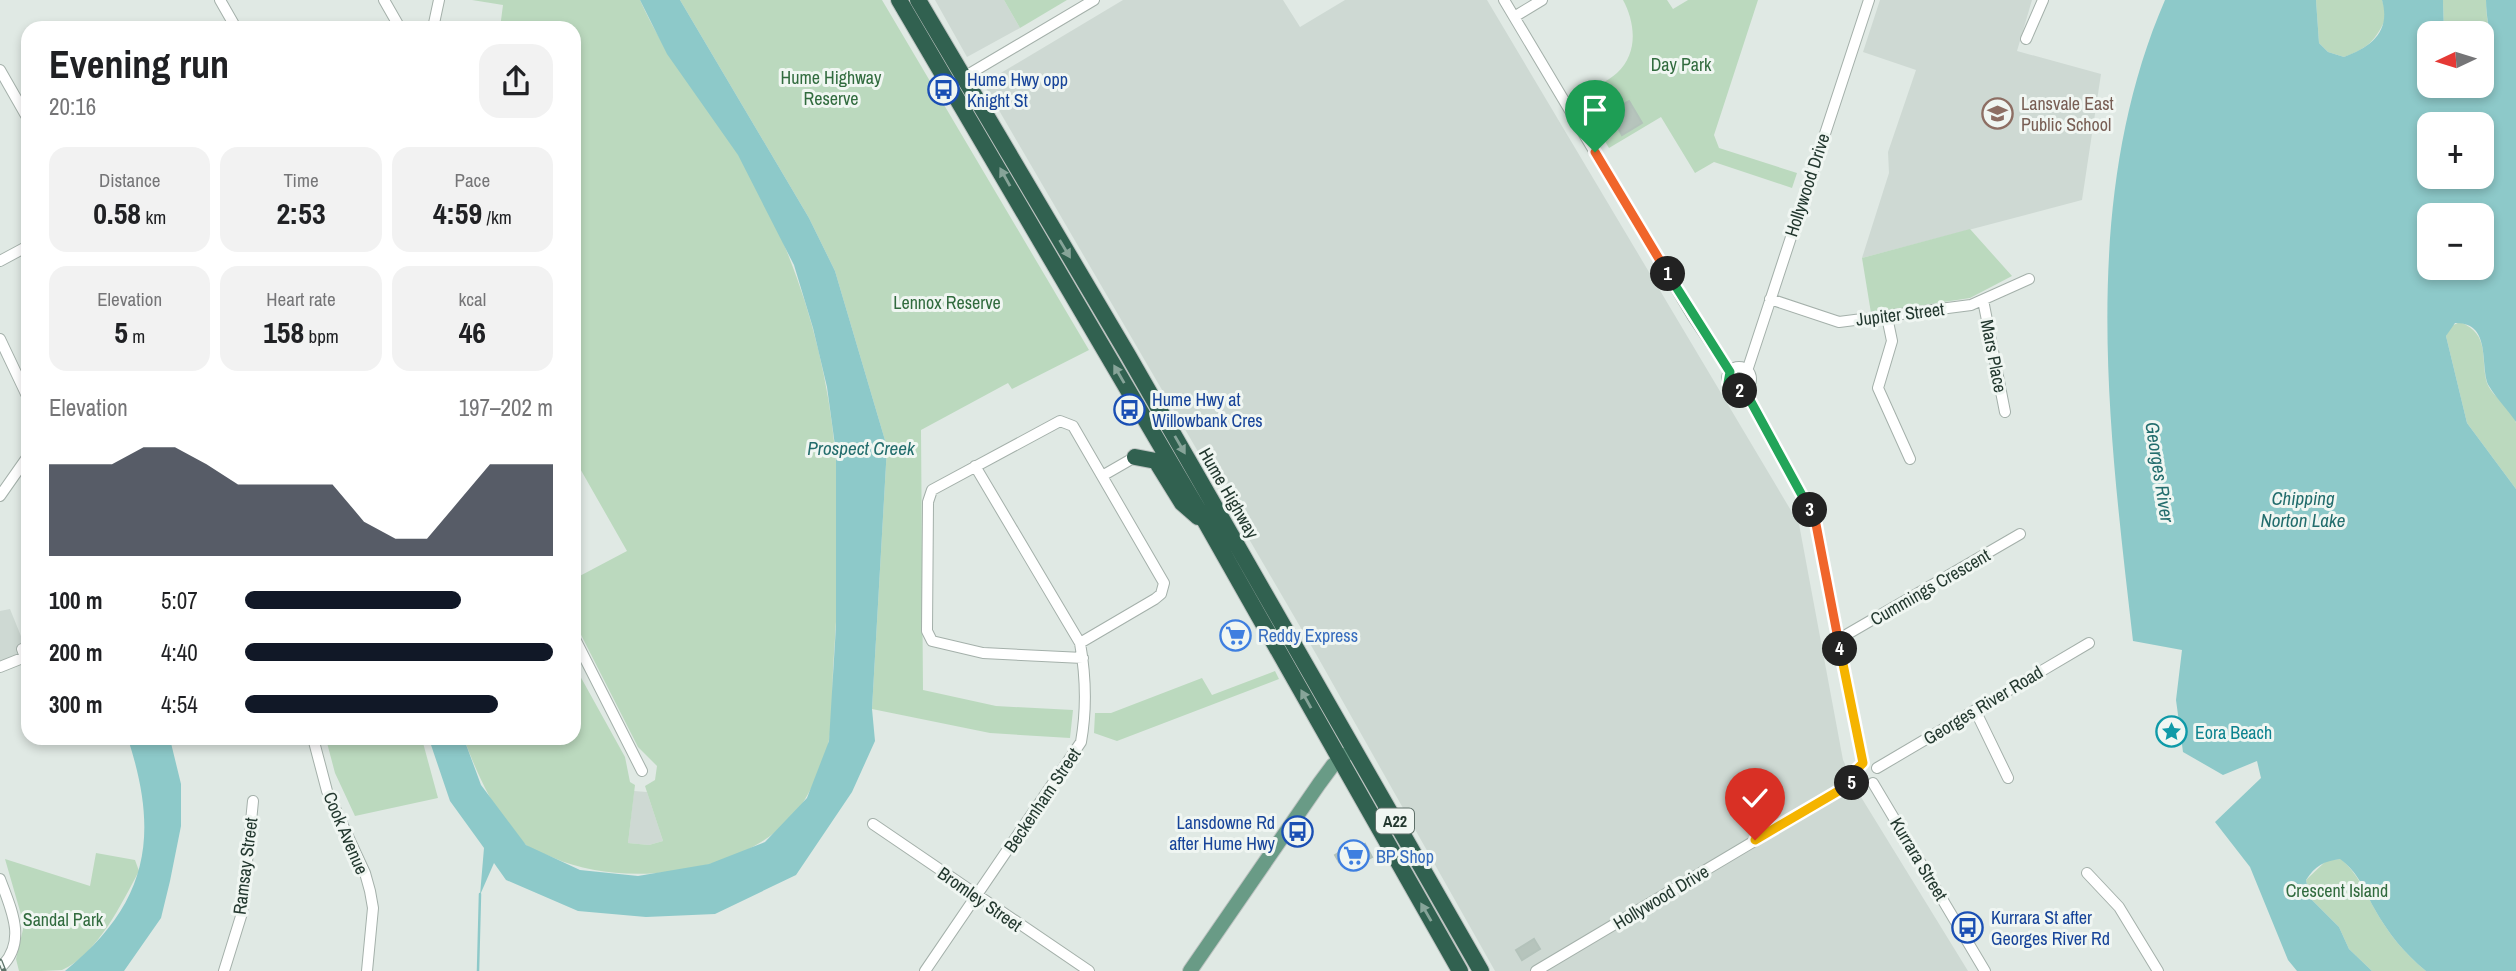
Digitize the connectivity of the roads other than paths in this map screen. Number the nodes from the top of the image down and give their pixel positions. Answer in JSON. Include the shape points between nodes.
{"nodes":[{"id":1,"x":220,"y":0,"type":"edge"},
{"id":2,"x":384,"y":0,"type":"edge"},
{"id":3,"x":439,"y":0,"type":"edge"},
{"id":4,"x":899,"y":0,"type":"edge"},
{"id":5,"x":918,"y":0,"type":"edge"},
{"id":6,"x":1094,"y":0,"type":"edge"},
{"id":7,"x":1504,"y":0,"type":"edge"},
{"id":8,"x":1542,"y":0,"type":"edge"},
{"id":9,"x":1869,"y":0,"type":"edge"},
{"id":10,"x":2043,"y":0,"type":"edge"},
{"id":11,"x":1514,"y":17,"type":"junction"},
{"id":12,"x":232,"y":21,"type":"edge"},
{"id":13,"x":396,"y":21,"type":"edge"},
{"id":14,"x":434,"y":21,"type":"edge"},
{"id":15,"x":2026,"y":39,"type":"dead end"},
{"id":16,"x":0,"y":70,"type":"edge"},
{"id":17,"x":964,"y":77,"type":"junction"},
{"id":18,"x":21,"y":107,"type":"edge"},
{"id":19,"x":21,"y":250,"type":"edge"},
{"id":20,"x":0,"y":261,"type":"edge"},
{"id":21,"x":2029,"y":279,"type":"dead end"},
{"id":22,"x":1770,"y":299,"type":"junction"},
{"id":23,"x":1983,"y":300,"type":"junction"},
{"id":24,"x":1887,"y":317,"type":"junction"},
{"id":25,"x":0,"y":339,"type":"edge"},
{"id":26,"x":1747,"y":371,"type":"junction"},
{"id":27,"x":1730,"y":372,"type":"junction"},
{"id":28,"x":21,"y":383,"type":"edge"},
{"id":29,"x":1744,"y":389,"type":"junction"},
{"id":30,"x":2005,"y":412,"type":"dead end"},
{"id":31,"x":1149,"y":426,"type":"junction"},
{"id":32,"x":1135,"y":457,"type":"junction"},
{"id":33,"x":1910,"y":459,"type":"dead end"},
{"id":34,"x":21,"y":466,"type":"edge"},
{"id":35,"x":975,"y":466,"type":"junction"},
{"id":36,"x":1102,"y":476,"type":"junction"},
{"id":37,"x":0,"y":496,"type":"edge"},
{"id":38,"x":1206,"y":523,"type":"junction"},
{"id":39,"x":2020,"y":534,"type":"dead end"},
{"id":40,"x":1839,"y":639,"type":"junction"},
{"id":41,"x":1080,"y":643,"type":"junction"},
{"id":42,"x":2089,"y":643,"type":"dead end"},
{"id":43,"x":581,"y":651,"type":"edge"},
{"id":44,"x":21,"y":658,"type":"edge"},
{"id":45,"x":1083,"y":658,"type":"junction"},
{"id":46,"x":0,"y":667,"type":"edge"},
{"id":47,"x":1976,"y":712,"type":"junction"},
{"id":48,"x":315,"y":745,"type":"edge"},
{"id":49,"x":1355,"y":750,"type":"junction"},
{"id":50,"x":1339,"y":758,"type":"junction"},
{"id":51,"x":1863,"y":763,"type":"junction"},
{"id":52,"x":1877,"y":768,"type":"junction"},
{"id":53,"x":642,"y":771,"type":"dead end"},
{"id":54,"x":2008,"y":778,"type":"dead end"},
{"id":55,"x":1857,"y":780,"type":"junction"},
{"id":56,"x":1873,"y":783,"type":"junction"},
{"id":57,"x":253,"y":801,"type":"dead end"},
{"id":58,"x":873,"y":824,"type":"dead end"},
{"id":59,"x":2087,"y":873,"type":"dead end"},
{"id":60,"x":0,"y":879,"type":"edge"},
{"id":61,"x":977,"y":897,"type":"junction"},
{"id":62,"x":0,"y":968,"type":"edge"},
{"id":63,"x":224,"y":971,"type":"edge"},
{"id":64,"x":367,"y":971,"type":"edge"},
{"id":65,"x":925,"y":971,"type":"edge"},
{"id":66,"x":1089,"y":971,"type":"edge"},
{"id":67,"x":1190,"y":971,"type":"edge"},
{"id":68,"x":1460,"y":971,"type":"edge"},
{"id":69,"x":1481,"y":971,"type":"edge"},
{"id":70,"x":1536,"y":971,"type":"edge"},
{"id":71,"x":1985,"y":971,"type":"edge"},
{"id":72,"x":2158,"y":971,"type":"edge"}],
"edges":[{"from":1,"to":12,"type":"street"},
{"from":2,"to":13,"type":"street"},
{"from":3,"to":14,"type":"street"},
{"from":31,"to":4,"type":"highway","name":"Hume Highway","number":"A22","one_way":true},
{"from":5,"to":17,"type":"highway","name":"Hume Highway","number":"A22"},
{"from":6,"to":17,"type":"street"},
{"from":7,"to":11,"type":"street"},
{"from":8,"to":11,"type":"street"},
{"from":9,"to":22,"type":"street","name":"Hollywood Drive"},
{"from":10,"to":15,"type":"street"},
{"from":11,"to":27,"type":"street"},
{"from":16,"to":18,"type":"street"},
{"from":17,"to":49,"type":"highway","name":"Hume Highway","number":"A22","one_way":true},
{"from":19,"to":20,"type":"street"},
{"from":21,"to":23,"type":"street","name":"Jupiter Street"},
{"from":22,"to":24,"type":"street","name":"Jupiter Street","via":[[1839,322]]},
{"from":22,"to":26,"type":"street","name":"Hollywood Drive"},
{"from":23,"to":24,"type":"street","name":"Jupiter Street"},
{"from":23,"to":30,"type":"street","name":"Mars Place"},
{"from":24,"to":33,"type":"street","via":[[1892,341],[1878,388]]},
{"from":25,"to":28,"type":"street"},
{"from":26,"to":27,"type":"street"},
{"from":26,"to":29,"type":"street","via":[[1750,381]]},
{"from":27,"to":29,"type":"street","via":[[1730,387]]},
{"from":29,"to":40,"type":"street","via":[[1815,519]]},
{"from":31,"to":32,"type":"highway","via":[[1146,442]]},
{"from":31,"to":38,"type":"highway","name":"Hume Highway","number":"A22"},
{"from":32,"to":36,"type":"street"},
{"from":32,"to":38,"type":"highway","via":[[1156,461],[1182,503]]},
{"from":34,"to":37,"type":"street"},
{"from":35,"to":36,"type":"street","via":[[1060,421],[1073,426]]},
{"from":35,"to":41,"type":"street","name":"Beckenham Street"},
{"from":35,"to":45,"type":"street","via":[[938,485],[928,502],[927,631],[932,641],[983,653]]},
{"from":36,"to":41,"type":"street","via":[[1164,583],[1155,599]]},
{"from":50,"to":38,"type":"highway","name":"Hume Highway","number":"A22","one_way":true},
{"from":39,"to":40,"type":"street","name":"Cummings Crescent"},
{"from":40,"to":51,"type":"street"},
{"from":41,"to":45,"type":"street","name":"Beckenham Street"},
{"from":42,"to":47,"type":"street","name":"Georges River Road"},
{"from":43,"to":53,"type":"street"},
{"from":44,"to":46,"type":"street"},
{"from":45,"to":61,"type":"street","name":"Beckenham Street","via":[[1086,717],[1081,742]]},
{"from":47,"to":52,"type":"street","name":"Georges River Road"},
{"from":47,"to":54,"type":"street"},
{"from":48,"to":64,"type":"street","name":"Cook Avenue","via":[[327,791],[370,891],[373,908]]},
{"from":49,"to":50,"type":"main road"},
{"from":49,"to":69,"type":"highway","name":"Hume Highway","number":"A22"},
{"from":50,"to":67,"type":"main road"},
{"from":68,"to":50,"type":"highway","name":"Hume Highway","number":"A22","one_way":true},
{"from":51,"to":52,"type":"street"},
{"from":51,"to":55,"type":"street","via":[[1856,770]]},
{"from":52,"to":56,"type":"street"},
{"from":55,"to":56,"type":"street"},
{"from":55,"to":70,"type":"street","name":"Hollywood Drive"},
{"from":56,"to":71,"type":"street","name":"Kurrara Street"},
{"from":57,"to":63,"type":"street","name":"Ramsay Street","via":[[242,913]]},
{"from":58,"to":61,"type":"street","name":"Bromley Street"},
{"from":59,"to":72,"type":"street","via":[[2119,907]]},
{"from":60,"to":62,"type":"street","via":[[16,940]]},
{"from":61,"to":65,"type":"street","name":"Beckenham Street"},
{"from":61,"to":66,"type":"street","name":"Bromley Street"}]}
